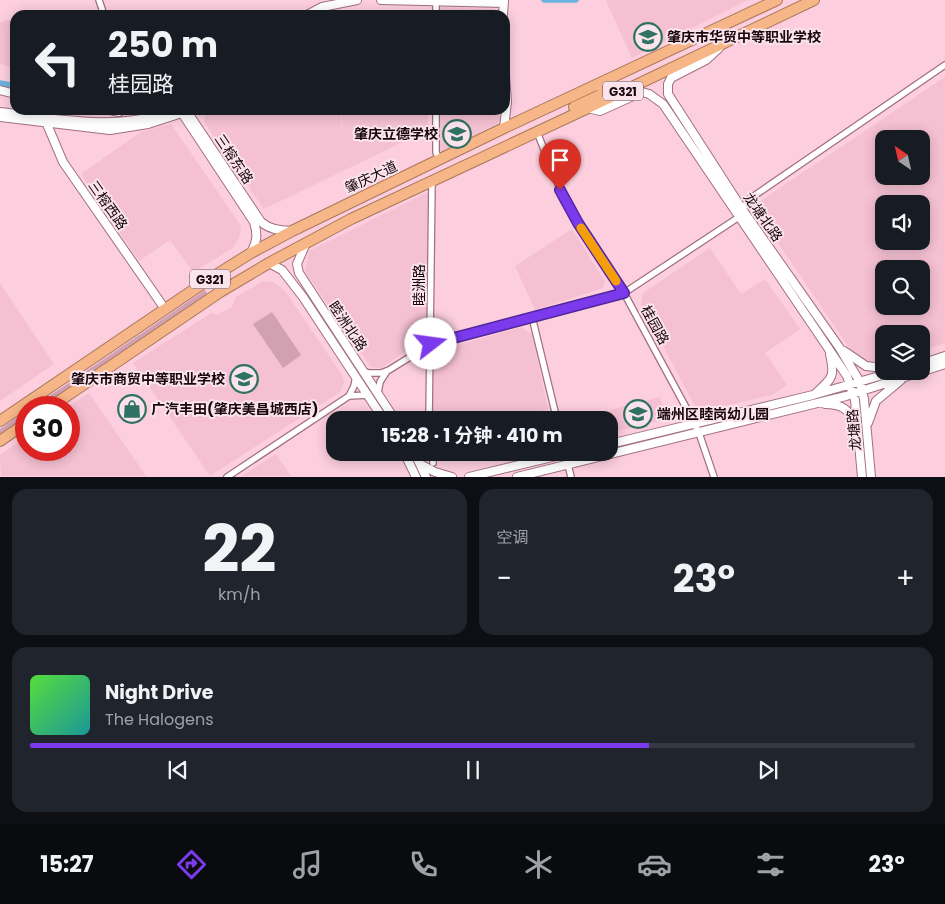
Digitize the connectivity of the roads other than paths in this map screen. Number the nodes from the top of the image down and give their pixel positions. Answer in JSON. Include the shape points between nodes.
{"nodes":[{"id":1,"x":357,"y":0,"type":"edge"},
{"id":2,"x":381,"y":0,"type":"edge"},
{"id":3,"x":777,"y":0,"type":"edge"},
{"id":4,"x":814,"y":0,"type":"edge"},
{"id":5,"x":436,"y":1,"type":"edge"},
{"id":6,"x":504,"y":2,"type":"edge"},
{"id":7,"x":316,"y":10,"type":"edge"},
{"id":8,"x":718,"y":28,"type":"junction"},
{"id":9,"x":727,"y":41,"type":"junction"},
{"id":10,"x":681,"y":64,"type":"junction"},
{"id":11,"x":945,"y":65,"type":"edge"},
{"id":12,"x":601,"y":83,"type":"junction"},
{"id":13,"x":588,"y":108,"type":"junction"},
{"id":14,"x":26,"y":115,"type":"edge"},
{"id":15,"x":158,"y":115,"type":"edge"},
{"id":16,"x":173,"y":115,"type":"edge"},
{"id":17,"x":187,"y":115,"type":"edge"},
{"id":18,"x":436,"y":115,"type":"edge"},
{"id":19,"x":506,"y":115,"type":"edge"},
{"id":20,"x":44,"y":117,"type":"edge"},
{"id":21,"x":0,"y":118,"type":"edge"},
{"id":22,"x":555,"y":124,"type":"junction"},
{"id":23,"x":504,"y":128,"type":"junction"},
{"id":24,"x":537,"y":132,"type":"junction"},
{"id":25,"x":439,"y":160,"type":"junction"},
{"id":26,"x":432,"y":181,"type":"junction"},
{"id":27,"x":741,"y":213,"type":"junction"},
{"id":28,"x":258,"y":222,"type":"junction"},
{"id":29,"x":292,"y":231,"type":"junction"},
{"id":30,"x":306,"y":243,"type":"junction"},
{"id":31,"x":251,"y":253,"type":"junction"},
{"id":32,"x":268,"y":263,"type":"junction"},
{"id":33,"x":207,"y":281,"type":"junction"},
{"id":34,"x":310,"y":292,"type":"junction"},
{"id":35,"x":624,"y":293,"type":"junction"},
{"id":36,"x":216,"y":295,"type":"junction"},
{"id":37,"x":303,"y":297,"type":"junction"},
{"id":38,"x":165,"y":309,"type":"junction"},
{"id":39,"x":532,"y":318,"type":"junction"},
{"id":40,"x":431,"y":344,"type":"junction"},
{"id":41,"x":839,"y":347,"type":"junction"},
{"id":42,"x":829,"y":349,"type":"junction"},
{"id":43,"x":945,"y":356,"type":"edge"},
{"id":44,"x":930,"y":361,"type":"edge"},
{"id":45,"x":945,"y":364,"type":"edge"},
{"id":46,"x":875,"y":367,"type":"edge"},
{"id":47,"x":930,"y":369,"type":"edge"},
{"id":48,"x":389,"y":370,"type":"junction"},
{"id":49,"x":363,"y":371,"type":"junction"},
{"id":50,"x":356,"y":376,"type":"junction"},
{"id":51,"x":875,"y":377,"type":"edge"},
{"id":52,"x":895,"y":380,"type":"edge"},
{"id":53,"x":901,"y":380,"type":"edge"},
{"id":54,"x":860,"y":382,"type":"junction"},
{"id":55,"x":851,"y":384,"type":"junction"},
{"id":56,"x":863,"y":391,"type":"junction"},
{"id":57,"x":378,"y":393,"type":"junction"},
{"id":58,"x":854,"y":394,"type":"junction"},
{"id":59,"x":813,"y":395,"type":"junction"},
{"id":60,"x":67,"y":396,"type":"edge"},
{"id":61,"x":349,"y":396,"type":"junction"},
{"id":62,"x":369,"y":396,"type":"junction"},
{"id":63,"x":816,"y":403,"type":"junction"},
{"id":64,"x":378,"y":411,"type":"edge"},
{"id":65,"x":389,"y":411,"type":"edge"},
{"id":66,"x":429,"y":411,"type":"edge"},
{"id":67,"x":555,"y":411,"type":"edge"},
{"id":68,"x":0,"y":421,"type":"edge"},
{"id":69,"x":695,"y":425,"type":"junction"},
{"id":70,"x":866,"y":430,"type":"junction"},
{"id":71,"x":15,"y":431,"type":"edge"},
{"id":72,"x":699,"y":433,"type":"junction"},
{"id":73,"x":858,"y":433,"type":"junction"},
{"id":74,"x":0,"y":441,"type":"edge"},
{"id":75,"x":618,"y":442,"type":"edge"},
{"id":76,"x":408,"y":461,"type":"edge"},
{"id":77,"x":418,"y":461,"type":"edge"},
{"id":78,"x":534,"y":461,"type":"edge"},
{"id":79,"x":420,"y":464,"type":"junction"},
{"id":80,"x":568,"y":464,"type":"junction"},
{"id":81,"x":227,"y":476,"type":"edge"},
{"id":82,"x":416,"y":476,"type":"edge"},
{"id":83,"x":426,"y":476,"type":"edge"},
{"id":84,"x":452,"y":476,"type":"edge"},
{"id":85,"x":469,"y":476,"type":"edge"},
{"id":86,"x":516,"y":476,"type":"edge"},
{"id":87,"x":571,"y":476,"type":"edge"},
{"id":88,"x":714,"y":476,"type":"edge"},
{"id":89,"x":862,"y":476,"type":"edge"},
{"id":90,"x":871,"y":476,"type":"edge"}],
"edges":[{"from":1,"to":7,"type":"street"},
{"from":2,"to":5,"type":"street"},
{"from":3,"to":8,"type":"highway","name":"肇庆大道","number":"G321"},
{"from":4,"to":9,"type":"highway","number":"G321"},
{"from":5,"to":6,"type":"street"},
{"from":8,"to":10,"type":"highway","via":[[707,39],[676,54]]},
{"from":8,"to":12,"type":"highway","name":"肇庆大道","number":"G321"},
{"from":9,"to":10,"type":"highway","number":"G321"},
{"from":9,"to":27,"type":"street","name":"龙塘北路","via":[[706,60],[671,78],[668,84],[670,99]]},
{"from":10,"to":13,"type":"highway","number":"G321"},
{"from":11,"to":27,"type":"street","via":[[748,200]]},
{"from":12,"to":22,"type":"highway","via":[[604,89],[600,95],[565,112]]},
{"from":12,"to":23,"type":"highway","name":"肇庆大道","number":"G321"},
{"from":13,"to":22,"type":"highway","number":"G321"},
{"from":13,"to":27,"type":"street","name":"龙塘北路","via":[[600,110],[642,92],[650,94],[663,104]]},
{"from":14,"to":20,"type":"street"},
{"from":15,"to":20,"type":"street","via":[[112,123]]},
{"from":16,"to":20,"type":"street","via":[[148,124],[110,130]]},
{"from":17,"to":28,"type":"street","name":"三榕东路"},
{"from":18,"to":25,"type":"street"},
{"from":19,"to":23,"type":"street"},
{"from":20,"to":21,"type":"street"},
{"from":20,"to":38,"type":"street","name":"三榕西路","via":[[63,162]]},
{"from":22,"to":24,"type":"highway","number":"G321"},
{"from":23,"to":25,"type":"highway","name":"肇庆大道","number":"G321"},
{"from":24,"to":26,"type":"highway","number":"G321"},
{"from":24,"to":35,"type":"street","name":"桂园路","via":[[560,190]]},
{"from":25,"to":29,"type":"highway","name":"肇庆大道","number":"G321"},
{"from":26,"to":30,"type":"highway","number":"G321"},
{"from":26,"to":40,"type":"street","name":"睦洲路"},
{"from":27,"to":35,"type":"street"},
{"from":27,"to":41,"type":"street","name":"龙塘北路"},
{"from":27,"to":42,"type":"street","name":"龙塘北路"},
{"from":28,"to":29,"type":"street","via":[[276,230]]},
{"from":28,"to":31,"type":"street","via":[[257,242]]},
{"from":29,"to":31,"type":"highway","name":"肇庆大道","number":"G321"},
{"from":30,"to":32,"type":"highway","number":"G321"},
{"from":30,"to":34,"type":"street","name":"睦洲北路","via":[[297,264]]},
{"from":31,"to":33,"type":"highway","name":"肇庆大道","number":"G321"},
{"from":32,"to":36,"type":"highway","number":"G321"},
{"from":32,"to":37,"type":"street","name":"睦洲北路","via":[[282,270]]},
{"from":33,"to":36,"type":"highway"},
{"from":33,"to":38,"type":"highway","name":"肇庆大道","number":"G321"},
{"from":34,"to":37,"type":"street","via":[[300,282],[297,284]]},
{"from":34,"to":49,"type":"street","name":"睦洲北路"},
{"from":35,"to":39,"type":"street"},
{"from":35,"to":69,"type":"street","name":"桂园路"},
{"from":36,"to":60,"type":"highway","number":"G321"},
{"from":37,"to":50,"type":"street","name":"睦洲北路"},
{"from":38,"to":68,"type":"highway","name":"肇庆大道","number":"G321"},
{"from":39,"to":40,"type":"street"},
{"from":39,"to":67,"type":"street"},
{"from":40,"to":48,"type":"street"},
{"from":40,"to":66,"type":"street","name":"睦洲路"},
{"from":41,"to":46,"type":"street","via":[[860,363]]},
{"from":41,"to":54,"type":"street","name":"龙塘路"},
{"from":42,"to":55,"type":"street","name":"龙塘北路"},
{"from":42,"to":59,"type":"street","via":[[833,376]]},
{"from":43,"to":44,"type":"street"},
{"from":45,"to":47,"type":"street"},
{"from":48,"to":49,"type":"street"},
{"from":48,"to":57,"type":"street","via":[[380,382]]},
{"from":49,"to":57,"type":"street","name":"睦洲北路"},
{"from":50,"to":61,"type":"street"},
{"from":50,"to":62,"type":"street","name":"睦洲北路"},
{"from":51,"to":54,"type":"street"},
{"from":52,"to":56,"type":"street"},
{"from":53,"to":70,"type":"street","via":[[876,401]]},
{"from":54,"to":55,"type":"street"},
{"from":54,"to":56,"type":"street","name":"龙塘路"},
{"from":55,"to":58,"type":"street","name":"龙塘北路"},
{"from":55,"to":59,"type":"street"},
{"from":56,"to":58,"type":"street"},
{"from":56,"to":70,"type":"street","name":"龙塘路"},
{"from":57,"to":65,"type":"street","name":"睦洲北路"},
{"from":58,"to":63,"type":"street"},
{"from":58,"to":73,"type":"street","name":"龙塘北路"},
{"from":59,"to":69,"type":"street"},
{"from":61,"to":62,"type":"street"},
{"from":61,"to":81,"type":"street"},
{"from":62,"to":64,"type":"street","name":"睦洲北路"},
{"from":63,"to":72,"type":"street"},
{"from":63,"to":73,"type":"street","via":[[845,408]]},
{"from":69,"to":72,"type":"street","name":"桂园路"},
{"from":69,"to":75,"type":"street"},
{"from":70,"to":90,"type":"street","name":"龙塘路"},
{"from":71,"to":74,"type":"highway"},
{"from":72,"to":80,"type":"street"},
{"from":72,"to":88,"type":"street","name":"桂园路"},
{"from":73,"to":89,"type":"street","name":"龙塘北路"},
{"from":76,"to":82,"type":"street"},
{"from":77,"to":79,"type":"street"},
{"from":78,"to":85,"type":"street"},
{"from":79,"to":83,"type":"street"},
{"from":79,"to":84,"type":"street"},
{"from":80,"to":86,"type":"street"},
{"from":80,"to":87,"type":"street"}]}
